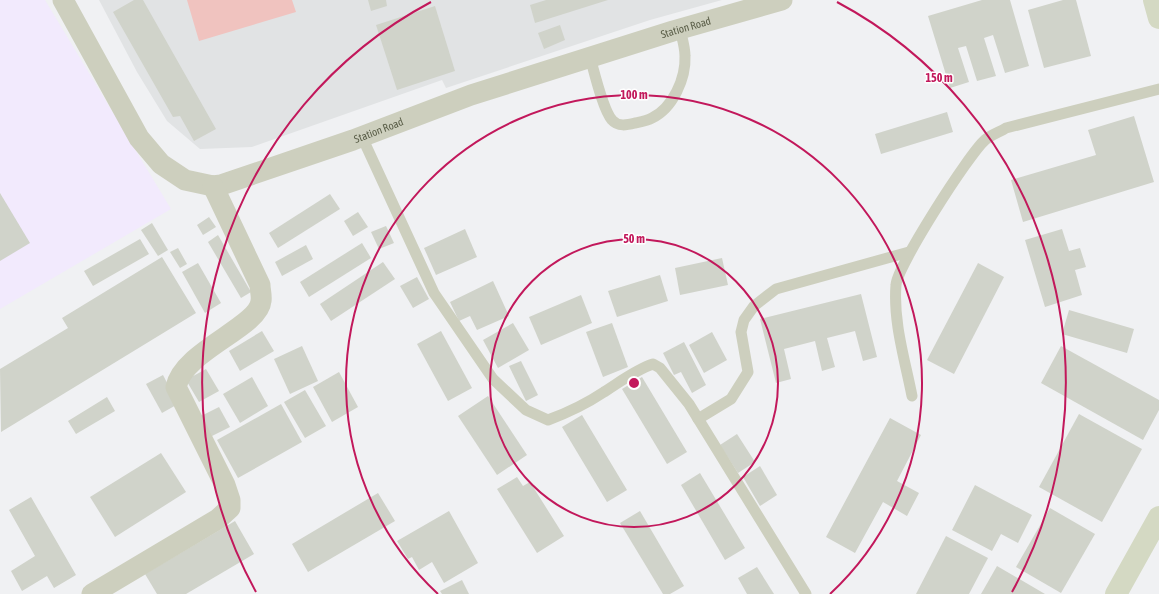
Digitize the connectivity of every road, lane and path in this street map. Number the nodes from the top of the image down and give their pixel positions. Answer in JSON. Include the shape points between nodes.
{"nodes":[{"id":1,"x":63,"y":0,"type":"edge"},
{"id":2,"x":782,"y":0,"type":"edge"},
{"id":3,"x":1154,"y":0,"type":"edge"},
{"id":4,"x":1159,"y":18,"type":"edge"},
{"id":5,"x":680,"y":29,"type":"junction"},
{"id":6,"x":590,"y":57,"type":"junction"},
{"id":7,"x":1159,"y":89,"type":"edge"},
{"id":8,"x":362,"y":137,"type":"junction"},
{"id":9,"x":213,"y":186,"type":"junction"},
{"id":10,"x":909,"y":252,"type":"junction"},
{"id":11,"x":912,"y":396,"type":"dead end"},
{"id":12,"x":698,"y":419,"type":"junction"},
{"id":13,"x":1159,"y":517,"type":"edge"},
{"id":14,"x":92,"y":594,"type":"edge"},
{"id":15,"x":806,"y":594,"type":"edge"},
{"id":16,"x":1116,"y":594,"type":"edge"}],
"edges":[{"from":1,"to":9,"type":"street","name":"Station Road","via":[[139,138],[161,164],[185,180]]},
{"from":2,"to":5,"type":"street","name":"Station Road"},
{"from":3,"to":4,"type":"street"},
{"from":5,"to":6,"type":"street","name":"Station Road"},
{"from":5,"to":6,"type":"lane","via":[[685,56],[684,74],[674,97],[653,118],[627,125],[619,125],[612,120],[607,112]]},
{"from":6,"to":8,"type":"street","name":"Station Road","via":[[471,95]]},
{"from":7,"to":10,"type":"lane","via":[[1006,128],[985,139],[972,154]]},
{"from":8,"to":9,"type":"street","name":"Station Road"},
{"from":8,"to":12,"type":"lane","via":[[434,293],[494,380],[526,410],[548,420],[602,394],[643,367],[653,364],[665,374]]},
{"from":9,"to":14,"type":"street","via":[[260,285],[261,302],[252,316],[190,363],[177,379],[176,387],[225,485],[230,508],[218,519]]},
{"from":10,"to":11,"type":"lane","via":[[896,283],[895,307]]},
{"from":10,"to":12,"type":"lane","via":[[776,289],[754,306],[744,320],[741,332],[748,372],[731,399]]},
{"from":12,"to":15,"type":"lane"},
{"from":13,"to":16,"type":"street"}]}
